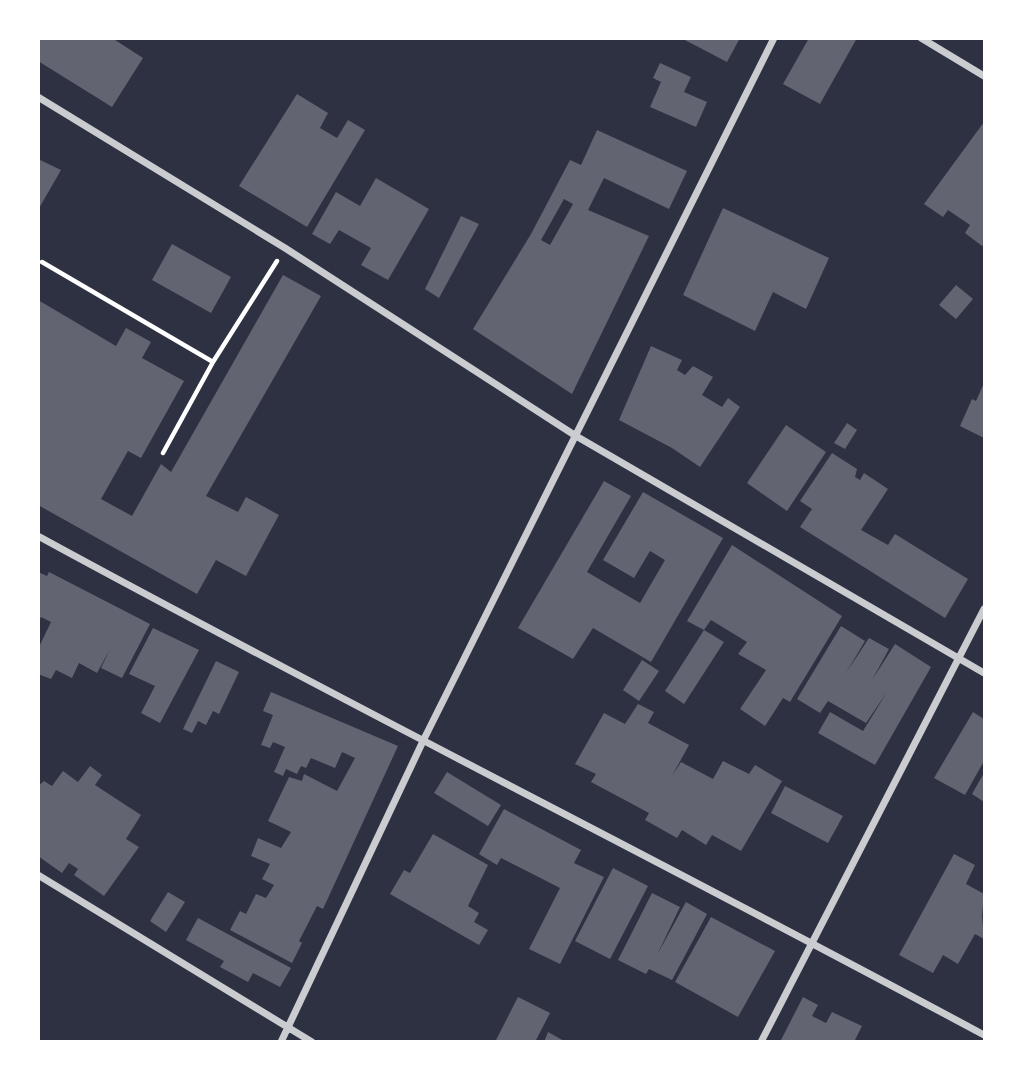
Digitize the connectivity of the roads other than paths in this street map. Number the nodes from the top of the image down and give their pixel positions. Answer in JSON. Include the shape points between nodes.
{"nodes":[{"id":1,"x":774,"y":38,"type":"edge"},
{"id":2,"x":921,"y":38,"type":"edge"},
{"id":3,"x":985,"y":76,"type":"edge"},
{"id":4,"x":38,"y":97,"type":"edge"},
{"id":5,"x":576,"y":436,"type":"junction"},
{"id":6,"x":38,"y":536,"type":"edge"},
{"id":7,"x":985,"y":609,"type":"edge"},
{"id":8,"x":959,"y":657,"type":"junction"},
{"id":9,"x":985,"y":673,"type":"edge"},
{"id":10,"x":424,"y":739,"type":"junction"},
{"id":11,"x":38,"y":876,"type":"edge"},
{"id":12,"x":813,"y":943,"type":"junction"},
{"id":13,"x":288,"y":1028,"type":"junction"},
{"id":14,"x":985,"y":1035,"type":"edge"},
{"id":15,"x":281,"y":1041,"type":"edge"},
{"id":16,"x":312,"y":1041,"type":"edge"},
{"id":17,"x":761,"y":1041,"type":"edge"}],
"edges":[{"from":1,"to":5,"type":"street"},
{"from":2,"to":3,"type":"street"},
{"from":4,"to":5,"type":"street","via":[[285,248]]},
{"from":5,"to":8,"type":"street"},
{"from":5,"to":10,"type":"street"},
{"from":6,"to":10,"type":"street","via":[[197,624]]},
{"from":7,"to":8,"type":"street"},
{"from":8,"to":9,"type":"street"},
{"from":8,"to":12,"type":"street"},
{"from":10,"to":12,"type":"street"},
{"from":10,"to":13,"type":"street"},
{"from":11,"to":13,"type":"street"},
{"from":12,"to":14,"type":"street"},
{"from":12,"to":17,"type":"street"},
{"from":13,"to":15,"type":"street"},
{"from":13,"to":16,"type":"street"}]}
